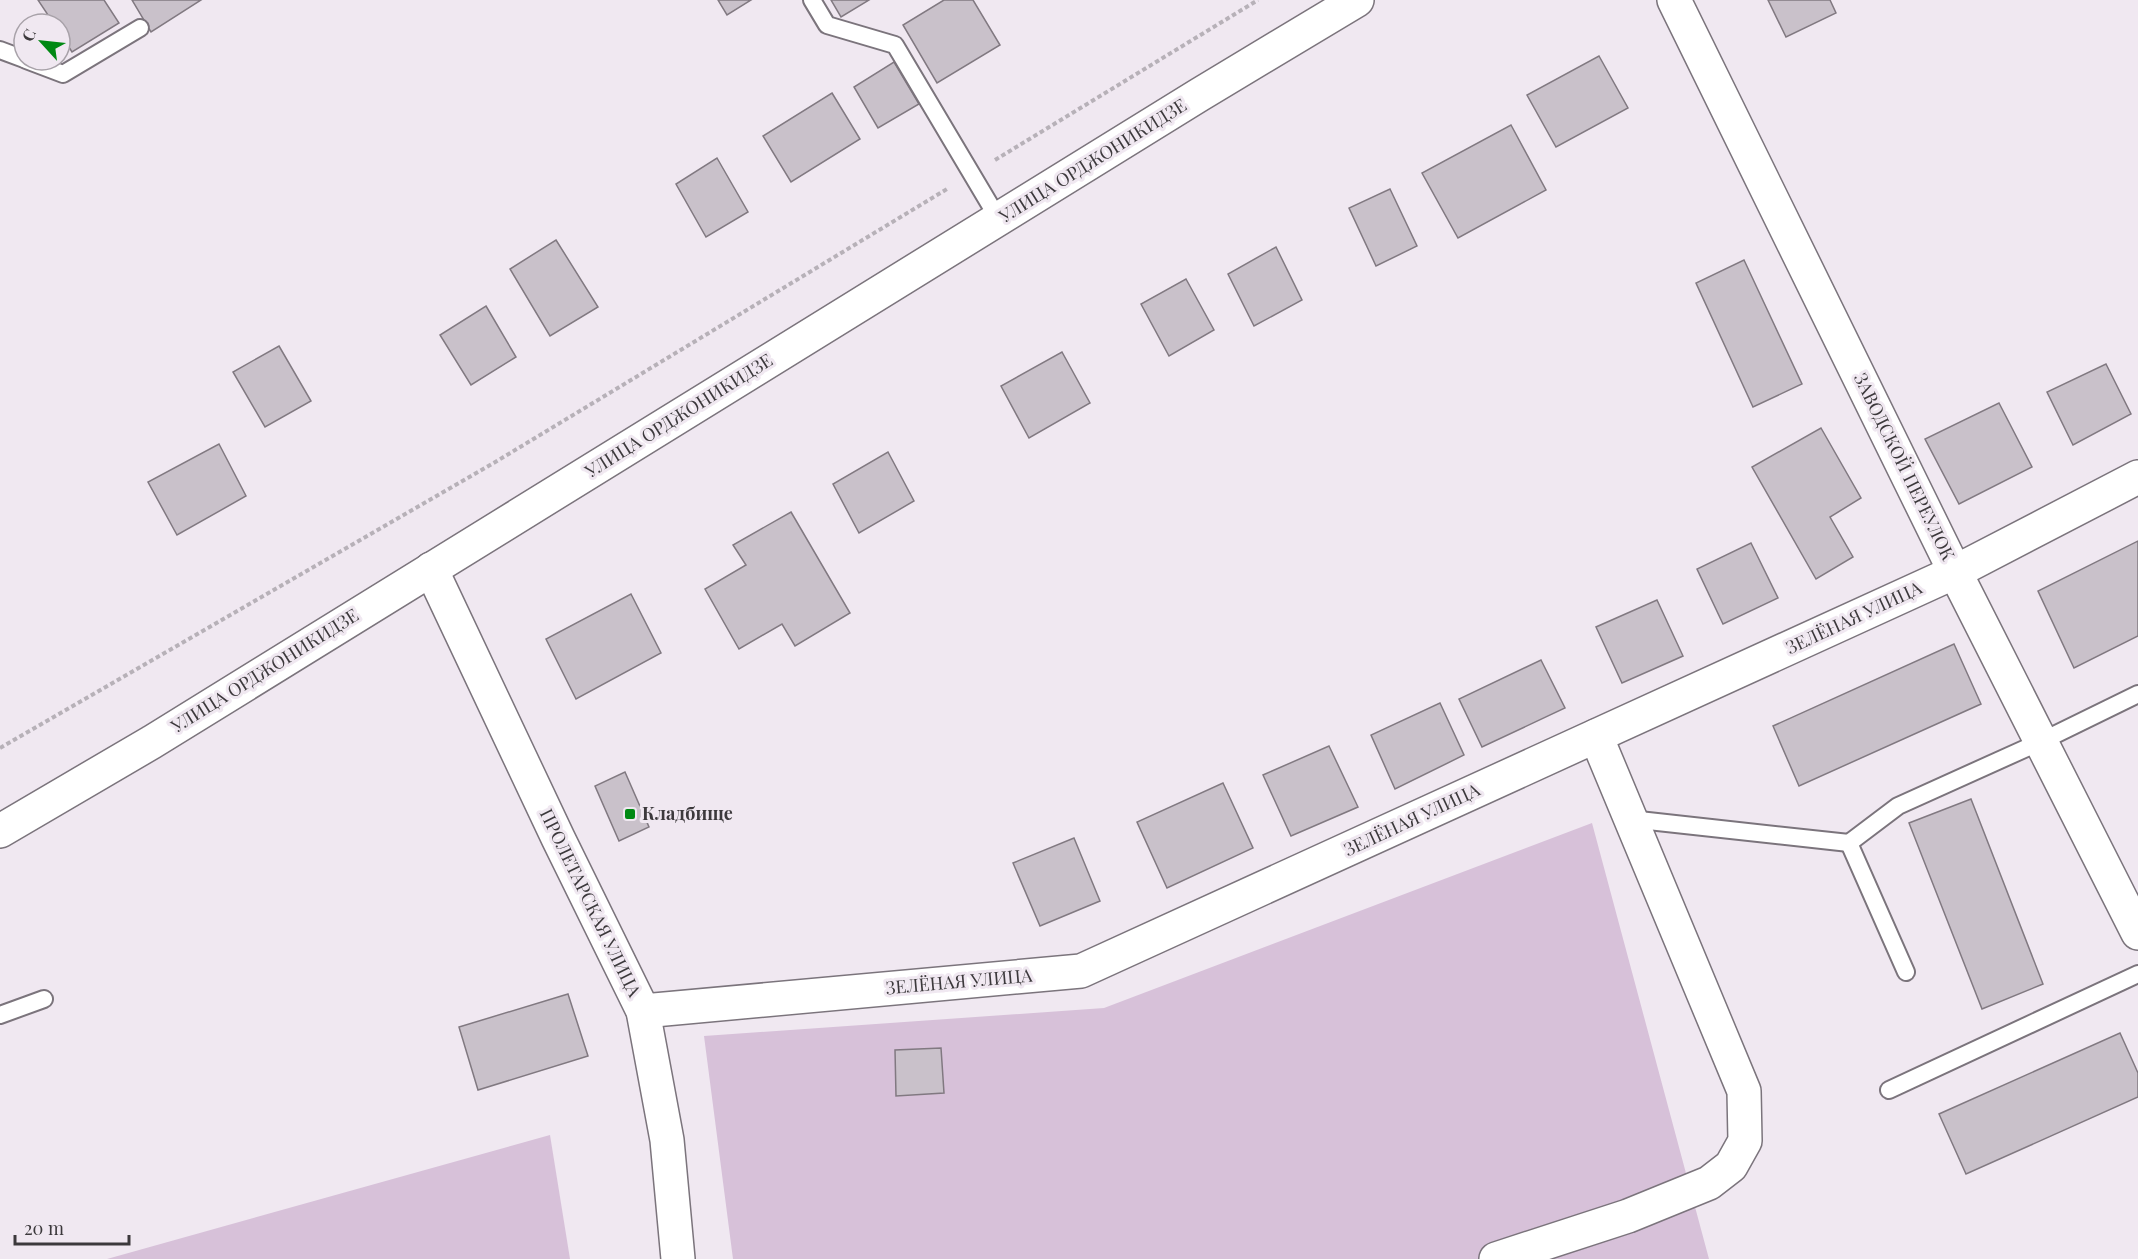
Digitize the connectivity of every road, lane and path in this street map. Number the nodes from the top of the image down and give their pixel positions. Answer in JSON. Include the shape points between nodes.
{"nodes":[{"id":1,"x":812,"y":0,"type":"edge"},
{"id":2,"x":1258,"y":0,"type":"edge"},
{"id":3,"x":1357,"y":0,"type":"edge"},
{"id":4,"x":1674,"y":0,"type":"edge"},
{"id":5,"x":140,"y":28,"type":"dead end"},
{"id":6,"x":72,"y":69,"type":"edge"},
{"id":7,"x":972,"y":174,"type":"junction"},
{"id":8,"x":999,"y":220,"type":"junction"},
{"id":9,"x":2138,"y":477,"type":"edge"},
{"id":10,"x":430,"y":568,"type":"junction"},
{"id":11,"x":1955,"y":572,"type":"junction"},
{"id":12,"x":2138,"y":694,"type":"edge"},
{"id":13,"x":1596,"y":736,"type":"junction"},
{"id":14,"x":2043,"y":741,"type":"junction"},
{"id":15,"x":0,"y":748,"type":"edge"},
{"id":16,"x":1630,"y":819,"type":"junction"},
{"id":17,"x":0,"y":831,"type":"edge"},
{"id":18,"x":1849,"y":843,"type":"junction"},
{"id":19,"x":2138,"y":933,"type":"edge"},
{"id":20,"x":1906,"y":972,"type":"dead end"},
{"id":21,"x":2138,"y":974,"type":"edge"},
{"id":22,"x":44,"y":999,"type":"dead end"},
{"id":23,"x":643,"y":1011,"type":"junction"},
{"id":24,"x":0,"y":1015,"type":"edge"},
{"id":25,"x":1889,"y":1090,"type":"dead end"},
{"id":26,"x":678,"y":1259,"type":"edge"},
{"id":27,"x":1496,"y":1259,"type":"edge"}],
"edges":[{"from":1,"to":7,"type":"lane","via":[[827,25],[895,45]]},
{"from":2,"to":7,"type":"path"},
{"from":3,"to":8,"type":"street","name":"УЛИЦА ОРДЖОНИКИДЗЕ"},
{"from":4,"to":11,"type":"street","name":"ЗАВОДСКОЙ ПЕРЕУЛОК"},
{"from":5,"to":6,"type":"lane"},
{"from":7,"to":8,"type":"lane"},
{"from":7,"to":15,"type":"path","via":[[496,461]]},
{"from":8,"to":10,"type":"street","name":"УЛИЦА ОРДЖОНИКИДЗЕ"},
{"from":9,"to":11,"type":"street","name":"ЗЕЛЁНАЯ УЛИЦА"},
{"from":10,"to":17,"type":"street","name":"УЛИЦА ОРДЖОНИКИДЗЕ"},
{"from":10,"to":23,"type":"street","name":"ПРОЛЕТАРСКАЯ УЛИЦА"},
{"from":11,"to":13,"type":"street","name":"ЗЕЛЁНАЯ УЛИЦА"},
{"from":11,"to":14,"type":"street","name":"ЗАВОДСКОЙ ПЕРЕУЛОК"},
{"from":12,"to":14,"type":"lane"},
{"from":13,"to":16,"type":"street"},
{"from":13,"to":23,"type":"street","name":"ЗЕЛЁНАЯ УЛИЦА","via":[[1081,971]]},
{"from":14,"to":18,"type":"lane","via":[[1898,806]]},
{"from":14,"to":19,"type":"street","name":"ЗАВОДСКОЙ ПЕРЕУЛОК"},
{"from":16,"to":18,"type":"lane"},
{"from":16,"to":27,"type":"street","via":[[1744,1091],[1745,1141],[1731,1166],[1709,1183],[1628,1216]]},
{"from":18,"to":20,"type":"lane"},
{"from":21,"to":25,"type":"lane"},
{"from":22,"to":24,"type":"lane"},
{"from":23,"to":26,"type":"street","name":"ПРОЛЕТАРСКАЯ УЛИЦА","via":[[667,1140]]}]}
